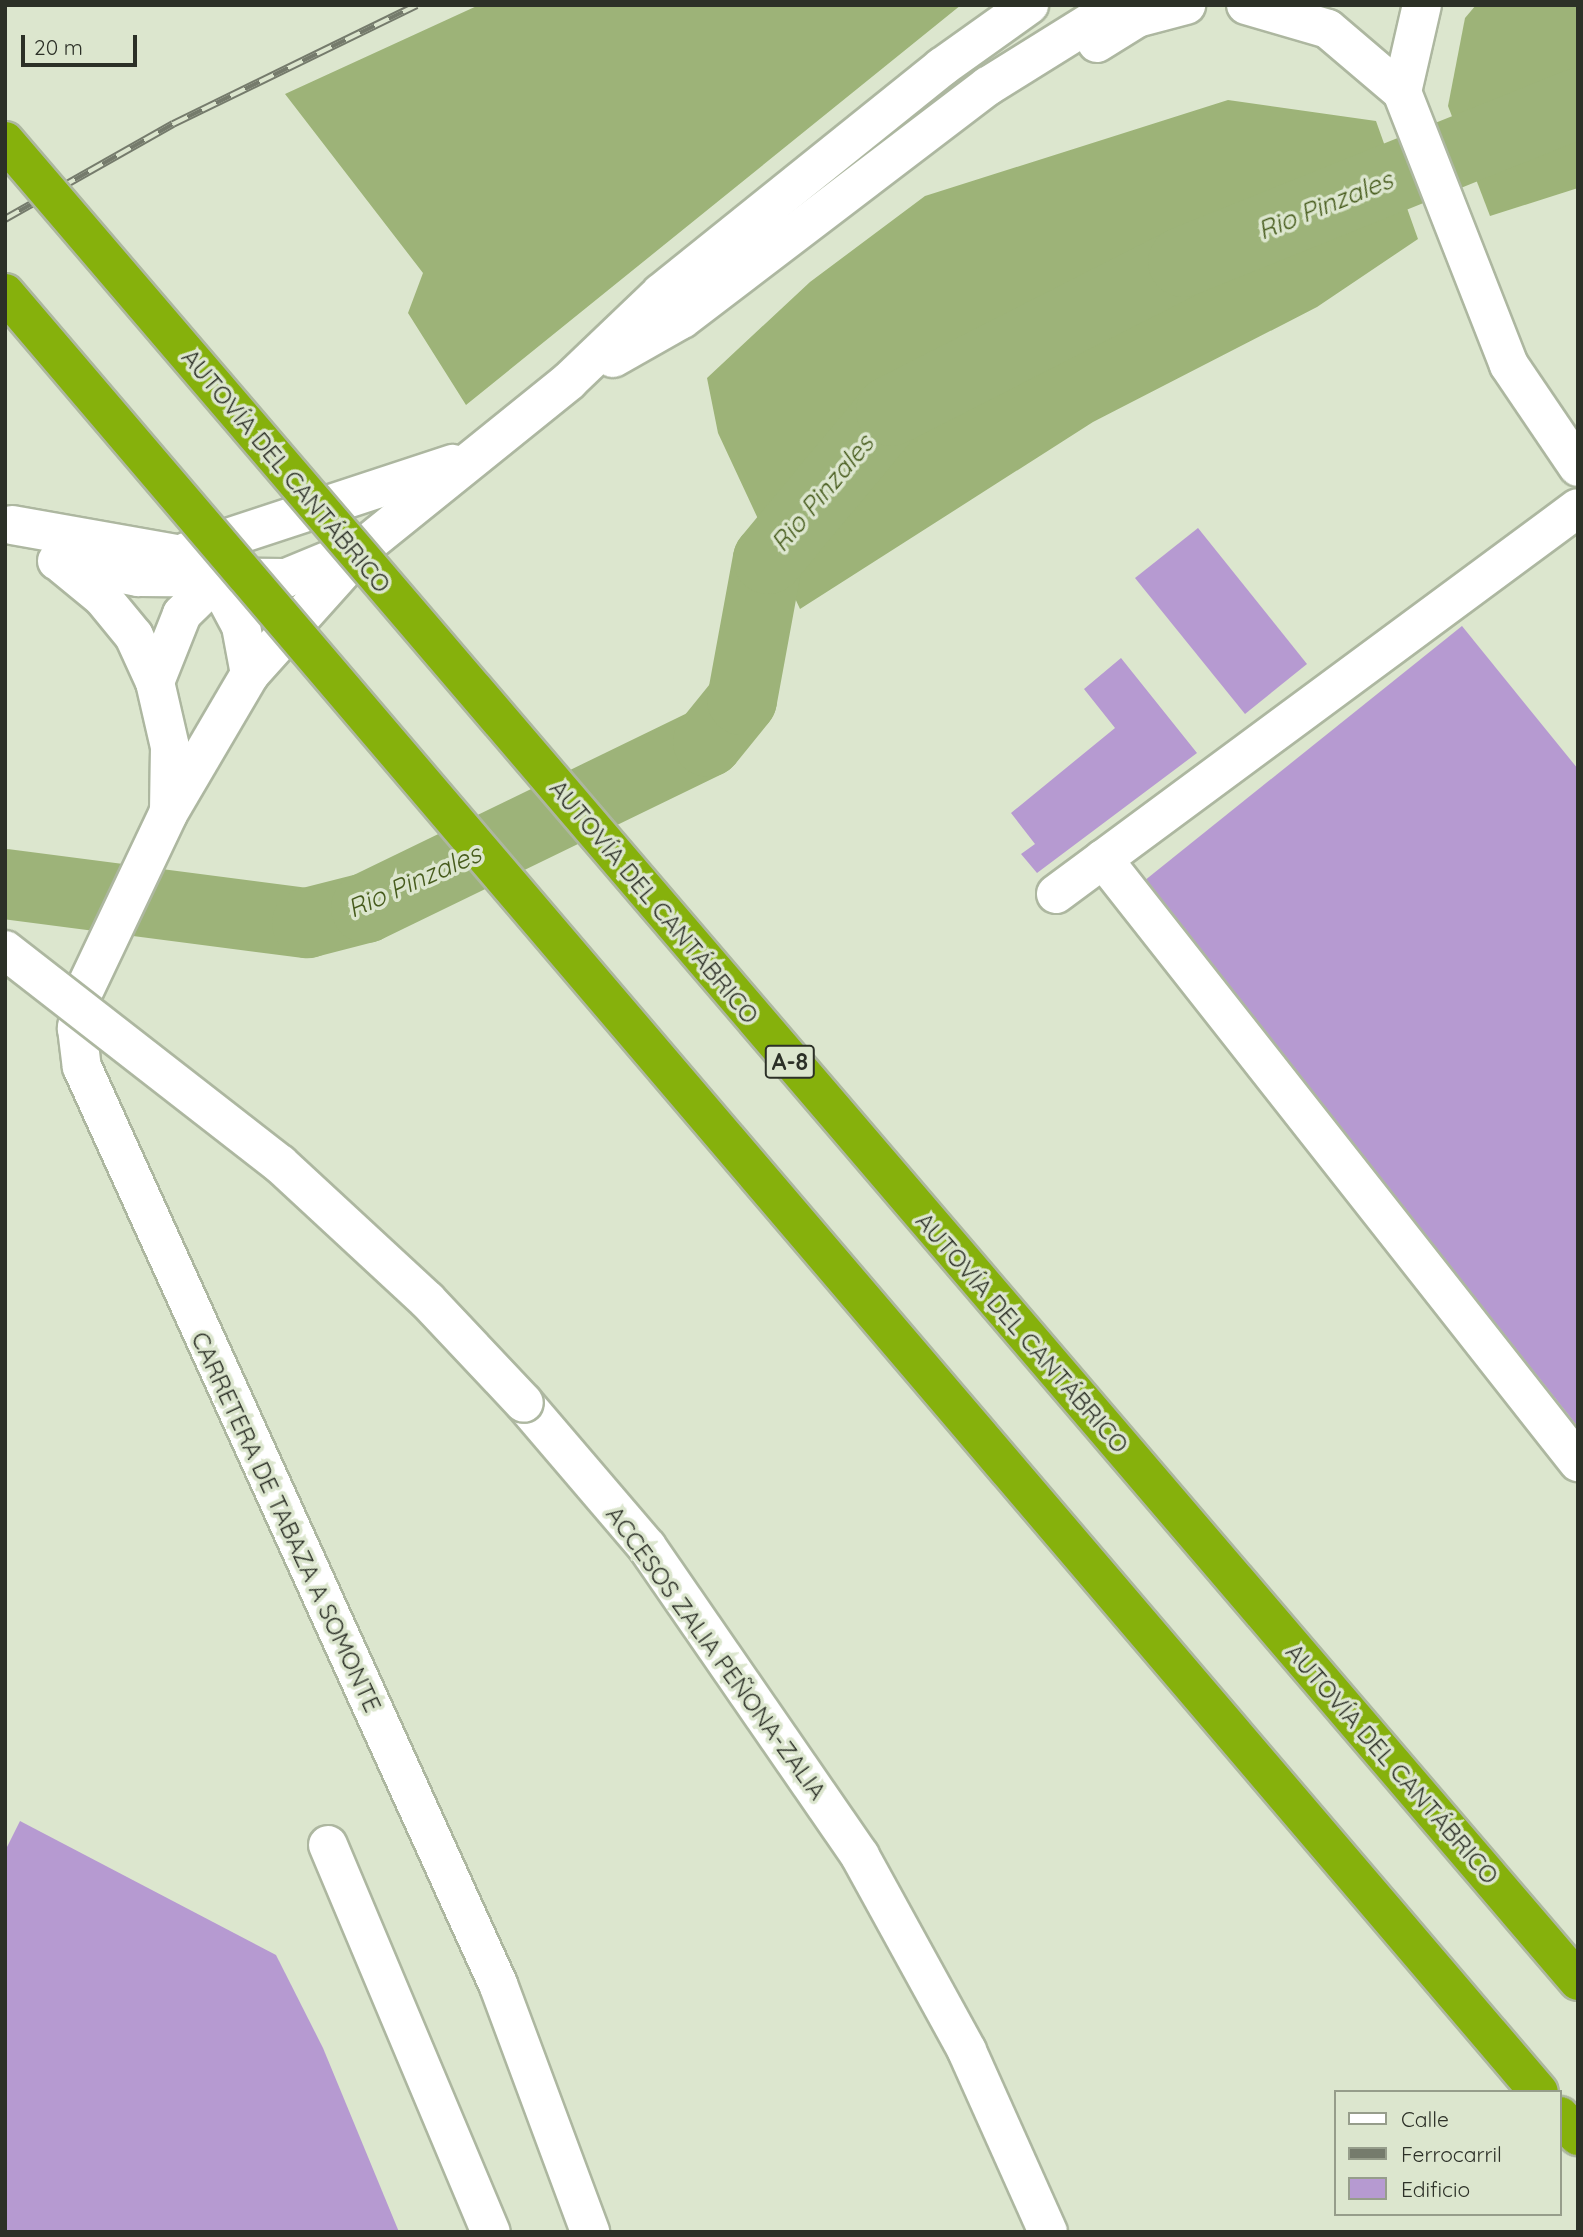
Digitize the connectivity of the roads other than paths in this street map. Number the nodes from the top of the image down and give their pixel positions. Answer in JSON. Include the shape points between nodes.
{"nodes":[{"id":1,"x":1029,"y":5,"type":"edge"},
{"id":2,"x":1067,"y":5,"type":"edge"},
{"id":3,"x":1118,"y":5,"type":"edge"},
{"id":4,"x":1186,"y":5,"type":"edge"},
{"id":5,"x":1246,"y":5,"type":"edge"},
{"id":6,"x":1343,"y":5,"type":"edge"},
{"id":7,"x":1394,"y":5,"type":"edge"},
{"id":8,"x":1416,"y":23,"type":"edge"},
{"id":9,"x":1358,"y":51,"type":"junction"},
{"id":10,"x":1407,"y":102,"type":"junction"},
{"id":11,"x":5,"y":141,"type":"edge"},
{"id":12,"x":837,"y":152,"type":"junction"},
{"id":13,"x":844,"y":196,"type":"junction"},
{"id":14,"x":5,"y":293,"type":"edge"},
{"id":15,"x":569,"y":382,"type":"junction"},
{"id":16,"x":465,"y":460,"type":"junction"},
{"id":17,"x":1578,"y":467,"type":"edge"},
{"id":18,"x":357,"y":498,"type":"junction"},
{"id":19,"x":1578,"y":508,"type":"edge"},
{"id":20,"x":9,"y":523,"type":"edge"},
{"id":21,"x":366,"y":545,"type":"junction"},
{"id":22,"x":177,"y":554,"type":"junction"},
{"id":23,"x":57,"y":561,"type":"junction"},
{"id":24,"x":216,"y":579,"type":"junction"},
{"id":25,"x":250,"y":674,"type":"junction"},
{"id":26,"x":155,"y":682,"type":"junction"},
{"id":27,"x":165,"y":821,"type":"junction"},
{"id":28,"x":1103,"y":859,"type":"junction"},
{"id":29,"x":1056,"y":894,"type":"dead end"},
{"id":30,"x":5,"y":950,"type":"edge"},
{"id":31,"x":1578,"y":1462,"type":"edge"},
{"id":32,"x":328,"y":1845,"type":"dead end"},
{"id":33,"x":1578,"y":1980,"type":"edge"},
{"id":34,"x":1537,"y":2090,"type":"edge"},
{"id":35,"x":1562,"y":2118,"type":"edge"},
{"id":36,"x":1578,"y":2136,"type":"edge"},
{"id":37,"x":491,"y":2232,"type":"edge"},
{"id":38,"x":590,"y":2232,"type":"edge"},
{"id":39,"x":1048,"y":2232,"type":"edge"}],
"edges":[{"from":1,"to":12,"type":"street"},
{"from":2,"to":12,"type":"street","via":[[950,87]]},
{"from":3,"to":13,"type":"street","via":[[988,86]]},
{"from":4,"to":13,"type":"street","via":[[1137,19],[979,116],[869,195]]},
{"from":5,"to":9,"type":"street","via":[[1328,29]]},
{"from":6,"to":9,"type":"street"},
{"from":7,"to":8,"type":"street"},
{"from":8,"to":10,"type":"street"},
{"from":9,"to":10,"type":"street"},
{"from":10,"to":17,"type":"street","via":[[1509,365]]},
{"from":11,"to":33,"type":"highway","name":"AUTOVÍA DEL CANTÁBRICO","number":"A-8","bridge":true},
{"from":12,"to":15,"type":"street","via":[[661,293]]},
{"from":13,"to":15,"type":"street","via":[[682,319]]},
{"from":14,"to":34,"type":"highway","bridge":true},
{"from":15,"to":16,"type":"street"},
{"from":16,"to":18,"type":"street"},
{"from":16,"to":21,"type":"street","via":[[410,515]]},
{"from":18,"to":22,"type":"street"},
{"from":18,"to":24,"type":"street","via":[[246,554]]},
{"from":19,"to":28,"type":"street"},
{"from":20,"to":22,"type":"street"},
{"from":20,"to":23,"type":"street","name":"CARRETERA DE TABAZA A SOMONTE"},
{"from":21,"to":24,"type":"street","via":[[286,578]]},
{"from":21,"to":25,"type":"street","name":"CARRETERA DE TABAZA A SOMONTE"},
{"from":22,"to":24,"type":"street"},
{"from":23,"to":24,"type":"street","via":[[138,577]]},
{"from":23,"to":26,"type":"street","name":"CARRETERA DE TABAZA A SOMONTE","via":[[126,626]]},
{"from":24,"to":25,"type":"street","via":[[241,626]]},
{"from":24,"to":26,"type":"street","via":[[182,614]]},
{"from":25,"to":27,"type":"street","name":"CARRETERA DE TABAZA A SOMONTE"},
{"from":26,"to":27,"type":"street","name":"CARRETERA DE TABAZA A SOMONTE","via":[[170,747]]},
{"from":27,"to":38,"type":"street","name":"CARRETERA DE TABAZA A SOMONTE","via":[[83,993],[77,1028],[93,1100],[498,1984]]},
{"from":28,"to":29,"type":"street"},
{"from":28,"to":31,"type":"street"},
{"from":30,"to":39,"type":"street","name":"ACCESOS ZALIA PEÑONA-ZALIA","bridge":true,"via":[[280,1164],[427,1300],[524,1403],[647,1547],[860,1856],[967,2051]]},
{"from":32,"to":37,"type":"street"},
{"from":35,"to":36,"type":"highway"}]}
